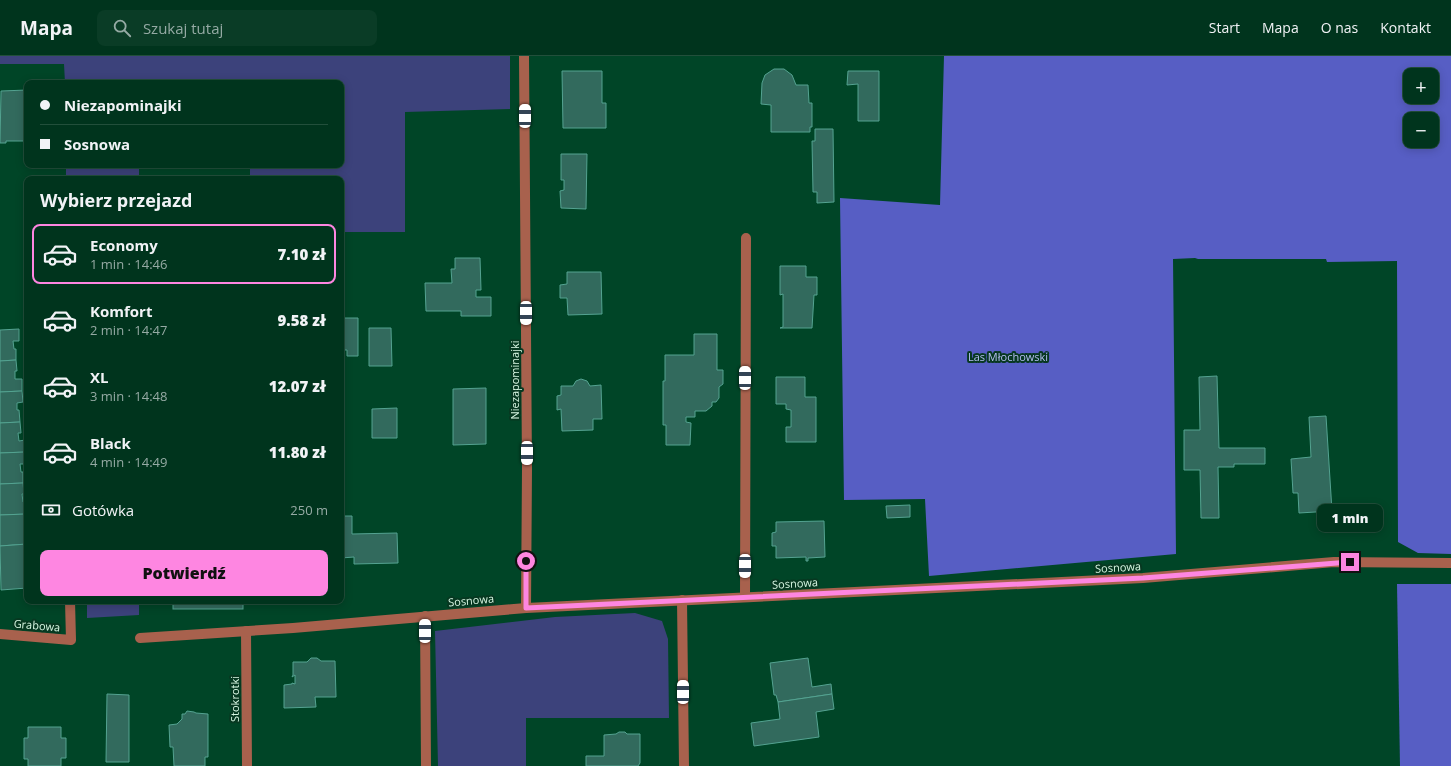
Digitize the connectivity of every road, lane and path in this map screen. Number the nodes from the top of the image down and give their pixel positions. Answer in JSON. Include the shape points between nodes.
{"nodes":[{"id":1,"x":524,"y":56,"type":"edge"},
{"id":2,"x":746,"y":238,"type":"dead end"},
{"id":3,"x":1451,"y":563,"type":"edge"},
{"id":4,"x":745,"y":597,"type":"junction"},
{"id":5,"x":682,"y":600,"type":"junction"},
{"id":6,"x":70,"y":604,"type":"edge"},
{"id":7,"x":526,"y":608,"type":"junction"},
{"id":8,"x":425,"y":616,"type":"junction"},
{"id":9,"x":246,"y":631,"type":"junction"},
{"id":10,"x":0,"y":634,"type":"edge"},
{"id":11,"x":140,"y":638,"type":"dead end"},
{"id":12,"x":247,"y":766,"type":"edge"},
{"id":13,"x":426,"y":766,"type":"edge"},
{"id":14,"x":684,"y":766,"type":"edge"}],
"edges":[{"from":1,"to":7,"type":"street","name":"Niezapominajki"},
{"from":2,"to":4,"type":"street"},
{"from":3,"to":4,"type":"street","name":"Sosnowa","via":[[1334,562],[1143,578]]},
{"from":4,"to":5,"type":"street","name":"Sosnowa"},
{"from":5,"to":7,"type":"street","name":"Sosnowa"},
{"from":5,"to":14,"type":"street"},
{"from":6,"to":10,"type":"street","name":"Grabowa","via":[[71,640]]},
{"from":7,"to":8,"type":"street","name":"Sosnowa"},
{"from":8,"to":9,"type":"street","name":"Sosnowa"},
{"from":8,"to":13,"type":"street"},
{"from":9,"to":11,"type":"street","name":"Sosnowa"},
{"from":9,"to":12,"type":"street","name":"Stokrotki"}]}
